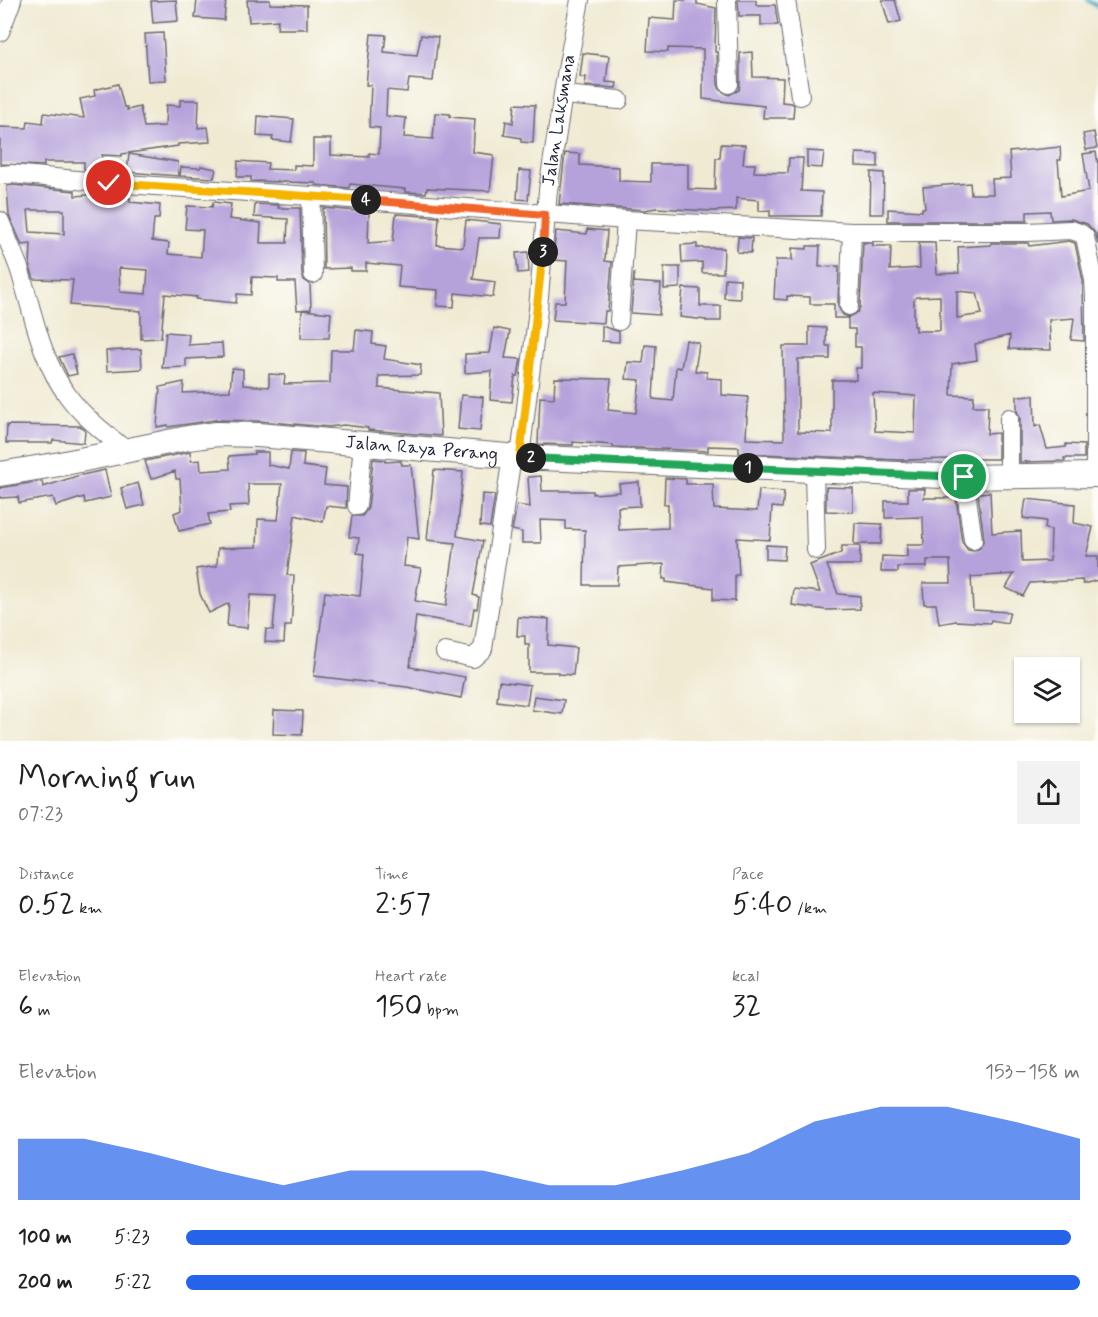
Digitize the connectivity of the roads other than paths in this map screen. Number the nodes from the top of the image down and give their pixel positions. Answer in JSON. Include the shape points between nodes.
{"nodes":[{"id":1,"x":12,"y":0,"type":"edge"},
{"id":2,"x":580,"y":0,"type":"edge"},
{"id":3,"x":728,"y":0,"type":"edge"},
{"id":4,"x":786,"y":0,"type":"edge"},
{"id":5,"x":0,"y":32,"type":"edge"},
{"id":6,"x":729,"y":84,"type":"dead end"},
{"id":7,"x":563,"y":95,"type":"junction"},
{"id":8,"x":800,"y":96,"type":"dead end"},
{"id":9,"x":619,"y":100,"type":"dead end"},
{"id":10,"x":0,"y":175,"type":"edge"},
{"id":11,"x":311,"y":196,"type":"junction"},
{"id":12,"x":545,"y":215,"type":"junction"},
{"id":13,"x":626,"y":220,"type":"junction"},
{"id":14,"x":0,"y":221,"type":"edge"},
{"id":15,"x":852,"y":232,"type":"junction"},
{"id":16,"x":313,"y":274,"type":"dead end"},
{"id":17,"x":849,"y":306,"type":"dead end"},
{"id":18,"x":620,"y":321,"type":"dead end"},
{"id":19,"x":1009,"y":418,"type":"dead end"},
{"id":20,"x":363,"y":444,"type":"junction"},
{"id":21,"x":125,"y":450,"type":"junction"},
{"id":22,"x":516,"y":457,"type":"junction"},
{"id":23,"x":814,"y":471,"type":"junction"},
{"id":24,"x":0,"y":474,"type":"edge"},
{"id":25,"x":1096,"y":475,"type":"edge"},
{"id":26,"x":964,"y":477,"type":"junction"},
{"id":27,"x":1009,"y":477,"type":"junction"},
{"id":28,"x":357,"y":506,"type":"dead end"},
{"id":29,"x":973,"y":540,"type":"dead end"},
{"id":30,"x":816,"y":550,"type":"dead end"},
{"id":31,"x":445,"y":652,"type":"dead end"}],
"edges":[{"from":1,"to":5,"type":"street"},
{"from":2,"to":7,"type":"street","name":"Jalan Laksmana"},
{"from":3,"to":6,"type":"street"},
{"from":4,"to":8,"type":"street"},
{"from":7,"to":9,"type":"street"},
{"from":7,"to":12,"type":"street","name":"Jalan Laksmana"},
{"from":10,"to":11,"type":"street"},
{"from":11,"to":12,"type":"street"},
{"from":11,"to":16,"type":"street"},
{"from":12,"to":13,"type":"street"},
{"from":12,"to":22,"type":"street","name":"Jalan Laksmana","via":[[538,309]]},
{"from":13,"to":15,"type":"street"},
{"from":13,"to":18,"type":"street"},
{"from":14,"to":21,"type":"street","via":[[46,357],[60,384],[68,397]]},
{"from":15,"to":17,"type":"street"},
{"from":15,"to":25,"type":"street","via":[[1071,230],[1085,237],[1095,298]]},
{"from":19,"to":27,"type":"street"},
{"from":20,"to":21,"type":"main road","name":"Jalan Raya Perang","via":[[217,434]]},
{"from":20,"to":22,"type":"main road","name":"Jalan Raya Perang"},
{"from":20,"to":28,"type":"street"},
{"from":21,"to":24,"type":"main road","name":"Jalan Raya Perang"},
{"from":22,"to":23,"type":"main road","name":"Jalan Raya Perang"},
{"from":22,"to":31,"type":"street","name":"Jalan Laksmana","via":[[483,650],[473,658]]},
{"from":23,"to":26,"type":"main road","name":"Jalan Raya Perang"},
{"from":23,"to":30,"type":"street"},
{"from":25,"to":27,"type":"main road","name":"Jalan Raya Perang"},
{"from":26,"to":27,"type":"main road","name":"Jalan Raya Perang"},
{"from":26,"to":29,"type":"street"}]}
